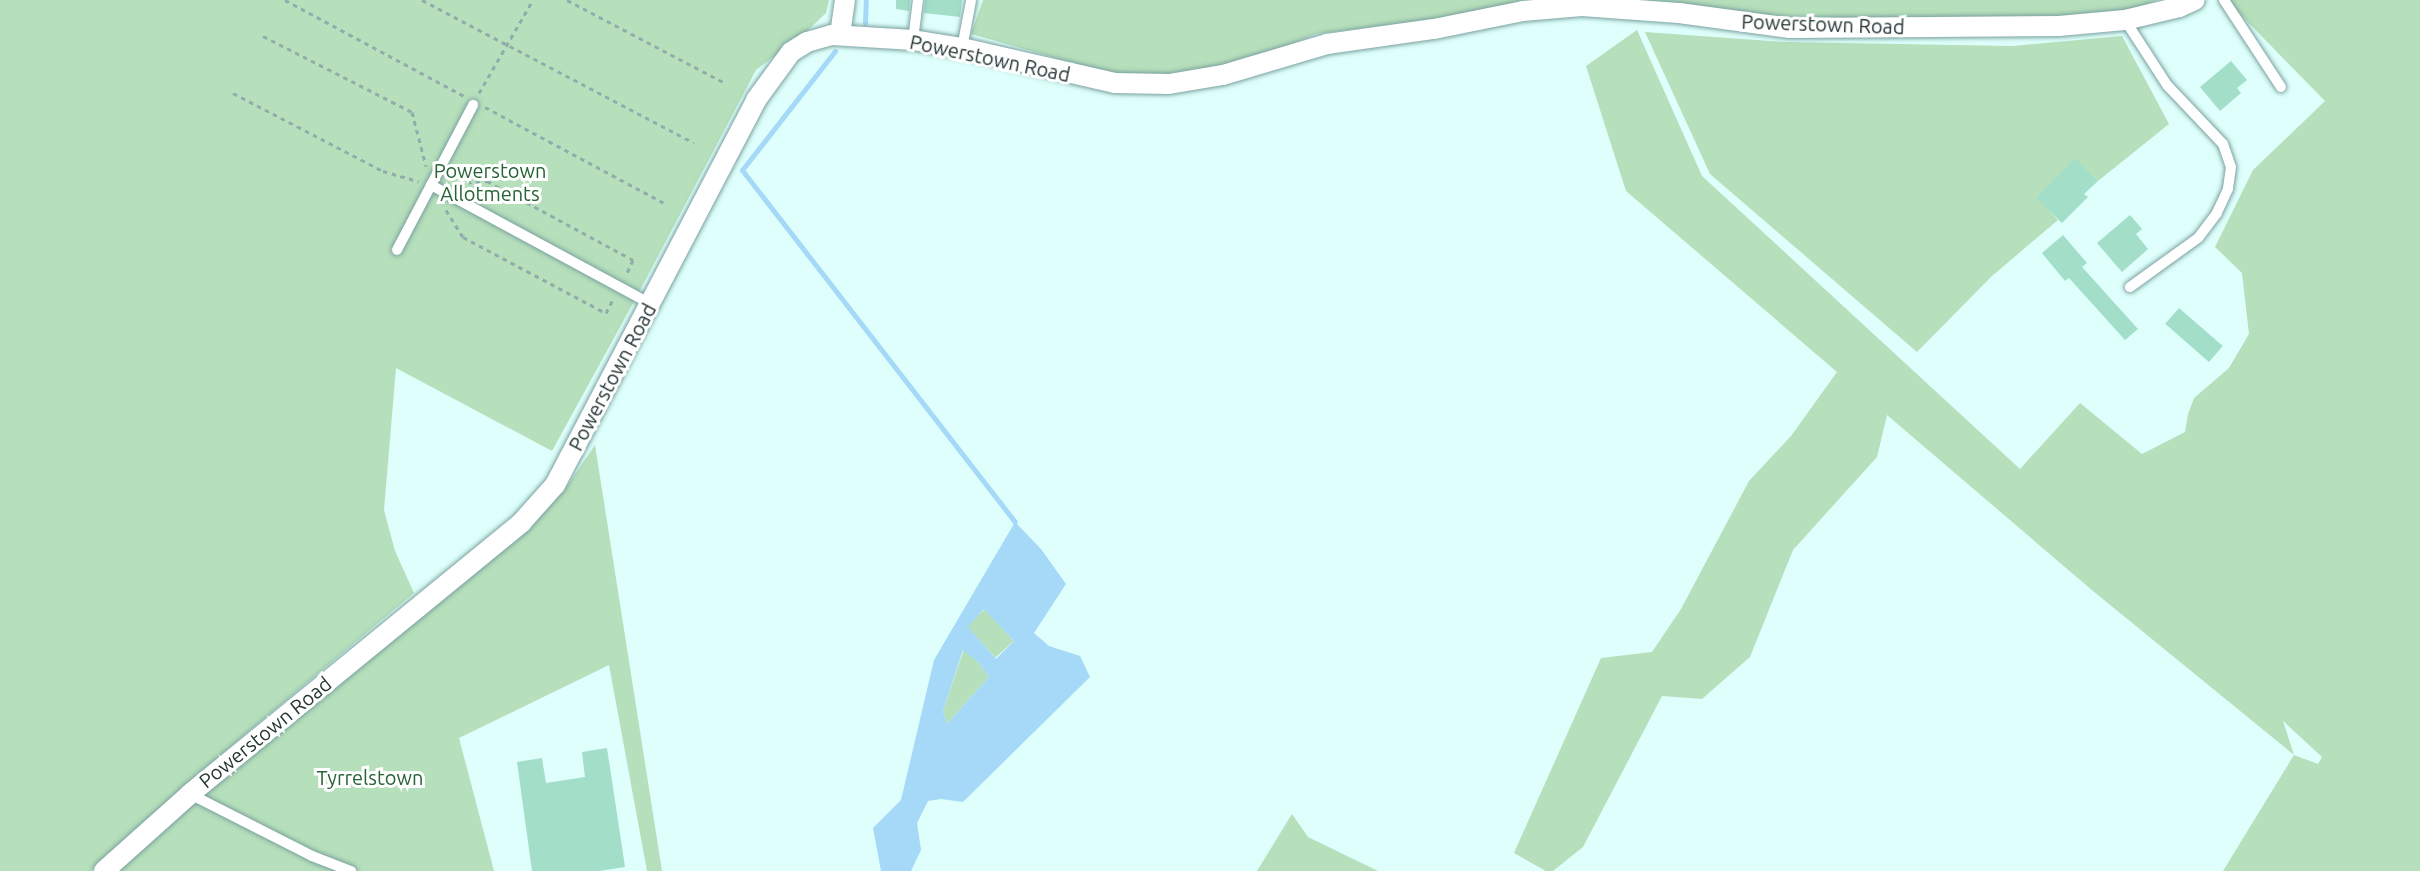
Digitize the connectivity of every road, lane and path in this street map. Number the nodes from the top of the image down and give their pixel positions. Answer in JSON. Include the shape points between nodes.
{"nodes":[{"id":1,"x":422,"y":0,"type":"edge"},
{"id":2,"x":532,"y":0,"type":"edge"},
{"id":3,"x":567,"y":0,"type":"edge"},
{"id":4,"x":845,"y":0,"type":"edge"},
{"id":5,"x":918,"y":0,"type":"edge"},
{"id":6,"x":2195,"y":0,"type":"edge"},
{"id":7,"x":2224,"y":0,"type":"edge"},
{"id":8,"x":971,"y":1,"type":"edge"},
{"id":9,"x":2125,"y":20,"type":"junction"},
{"id":10,"x":840,"y":35,"type":"junction"},
{"id":11,"x":263,"y":36,"type":"dead end"},
{"id":12,"x":913,"y":40,"type":"junction"},
{"id":13,"x":507,"y":45,"type":"junction"},
{"id":14,"x":962,"y":48,"type":"junction"},
{"id":15,"x":725,"y":83,"type":"dead end"},
{"id":16,"x":2281,"y":87,"type":"dead end"},
{"id":17,"x":233,"y":93,"type":"dead end"},
{"id":18,"x":473,"y":105,"type":"joint"},
{"id":19,"x":694,"y":143,"type":"dead end"},
{"id":20,"x":431,"y":185,"type":"junction"},
{"id":21,"x":398,"y":250,"type":"dead end"},
{"id":22,"x":619,"y":287,"type":"junction"},
{"id":23,"x":2130,"y":287,"type":"dead end"},
{"id":24,"x":651,"y":304,"type":"junction"},
{"id":25,"x":190,"y":794,"type":"junction"},
{"id":26,"x":104,"y":871,"type":"edge"},
{"id":27,"x":351,"y":871,"type":"edge"}],
"edges":[{"from":1,"to":13,"type":"path"},
{"from":2,"to":13,"type":"path"},
{"from":3,"to":15,"type":"path"},
{"from":4,"to":10,"type":"street"},
{"from":5,"to":12,"type":"lane"},
{"from":6,"to":9,"type":"street","name":"Powerstown Road"},
{"from":7,"to":16,"type":"lane"},
{"from":8,"to":14,"type":"lane"},
{"from":9,"to":14,"type":"street","name":"Powerstown Road","via":[[2059,26],[1790,28],[1679,13],[1582,6],[1523,10],[1434,29],[1327,44],[1223,75],[1169,84],[1115,83]]},
{"from":9,"to":23,"type":"lane","via":[[2167,85],[2223,144],[2231,167],[2228,189],[2217,213],[2198,238]]},
{"from":10,"to":12,"type":"street","name":"Powerstown Road"},
{"from":10,"to":24,"type":"street","name":"Powerstown Road","via":[[807,42],[791,52],[775,71],[756,100]]},
{"from":11,"to":20,"type":"path","via":[[411,112]]},
{"from":12,"to":14,"type":"street","name":"Powerstown Road"},
{"from":13,"to":18,"type":"path"},
{"from":13,"to":19,"type":"path"},
{"from":17,"to":20,"type":"path","via":[[383,171]]},
{"from":18,"to":20,"type":"lane"},
{"from":20,"to":21,"type":"lane"},
{"from":20,"to":22,"type":"lane"},
{"from":20,"to":22,"type":"path","via":[[462,237],[606,313]]},
{"from":20,"to":22,"type":"path","via":[[487,181],[623,254],[633,260]]},
{"from":22,"to":24,"type":"lane"},
{"from":24,"to":25,"type":"street","name":"Powerstown Road","via":[[555,485],[522,522]]},
{"from":25,"to":26,"type":"street","name":"Powerstown Road"},
{"from":25,"to":27,"type":"lane","via":[[312,856]]}]}
